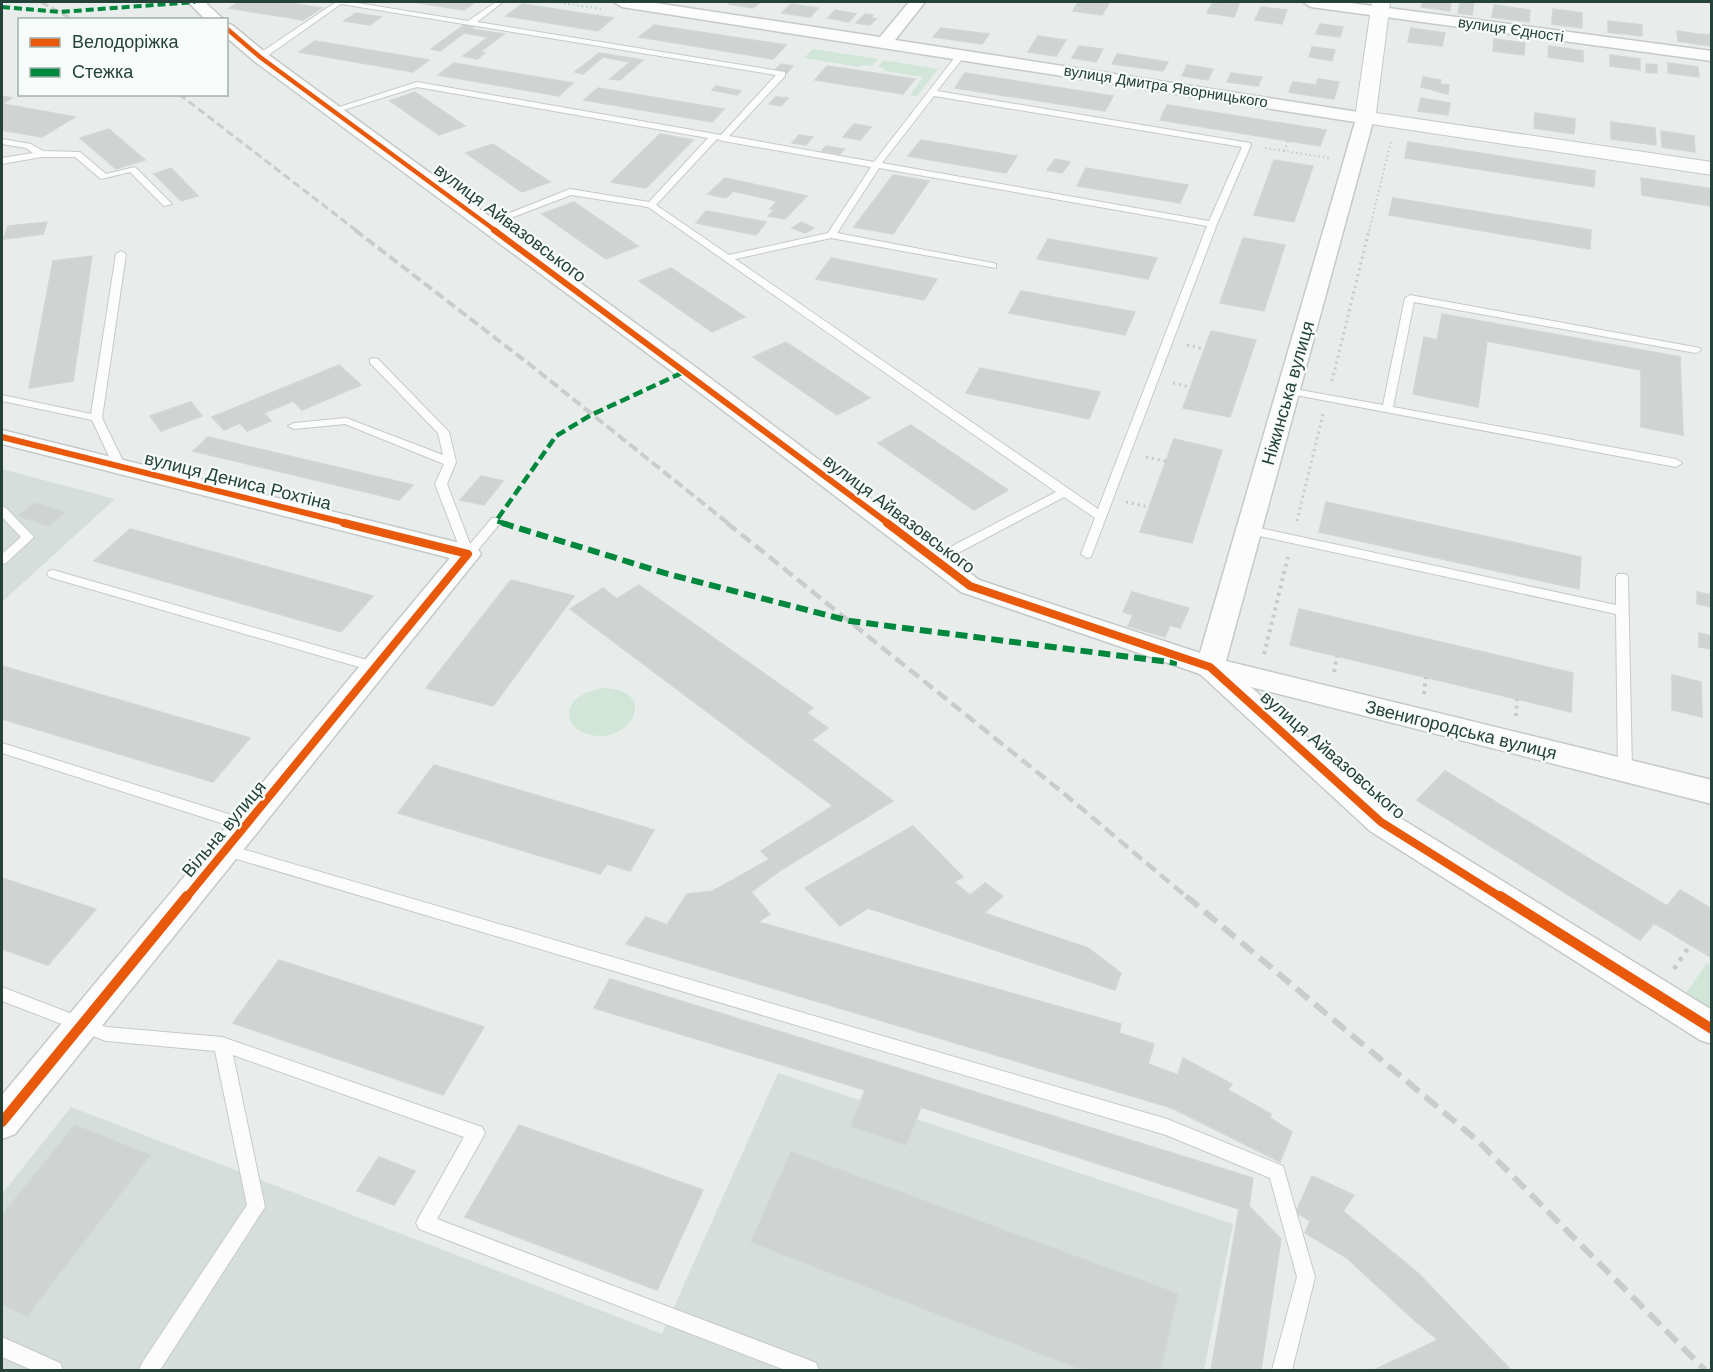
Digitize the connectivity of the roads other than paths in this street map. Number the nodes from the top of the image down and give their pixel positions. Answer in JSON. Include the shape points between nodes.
{"nodes":[{"id":1,"x":196,"y":2,"type":"edge"},
{"id":2,"x":500,"y":2,"type":"edge"},
{"id":3,"x":622,"y":2,"type":"edge"},
{"id":4,"x":917,"y":2,"type":"edge"},
{"id":5,"x":1311,"y":2,"type":"edge"},
{"id":6,"x":1380,"y":6,"type":"edge"},
{"id":7,"x":214,"y":18,"type":"edge"},
{"id":8,"x":470,"y":23,"type":"junction"},
{"id":9,"x":228,"y":30,"type":"edge"},
{"id":10,"x":885,"y":42,"type":"junction"},
{"id":11,"x":962,"y":54,"type":"junction"},
{"id":12,"x":1712,"y":56,"type":"edge"},
{"id":13,"x":260,"y":57,"type":"junction"},
{"id":14,"x":932,"y":93,"type":"junction"},
{"id":15,"x":334,"y":110,"type":"junction"},
{"id":16,"x":1365,"y":118,"type":"junction"},
{"id":17,"x":719,"y":137,"type":"junction"},
{"id":18,"x":2,"y":141,"type":"edge"},
{"id":19,"x":41,"y":154,"type":"junction"},
{"id":20,"x":2,"y":161,"type":"edge"},
{"id":21,"x":877,"y":164,"type":"junction"},
{"id":22,"x":1712,"y":169,"type":"edge"},
{"id":23,"x":167,"y":204,"type":"dead end"},
{"id":24,"x":651,"y":205,"type":"junction"},
{"id":25,"x":487,"y":224,"type":"junction"},
{"id":26,"x":1212,"y":224,"type":"junction"},
{"id":27,"x":831,"y":235,"type":"junction"},
{"id":28,"x":121,"y":254,"type":"dead end"},
{"id":29,"x":727,"y":258,"type":"junction"},
{"id":30,"x":993,"y":266,"type":"dead end"},
{"id":31,"x":1696,"y":350,"type":"dead end"},
{"id":32,"x":374,"y":361,"type":"dead end"},
{"id":33,"x":1289,"y":391,"type":"junction"},
{"id":34,"x":2,"y":398,"type":"edge"},
{"id":35,"x":1387,"y":410,"type":"junction"},
{"id":36,"x":96,"y":418,"type":"junction"},
{"id":37,"x":294,"y":426,"type":"dead end"},
{"id":38,"x":2,"y":437,"type":"edge"},
{"id":39,"x":450,"y":462,"type":"junction"},
{"id":40,"x":1676,"y":463,"type":"dead end"},
{"id":41,"x":120,"y":467,"type":"junction"},
{"id":42,"x":1065,"y":492,"type":"junction"},
{"id":43,"x":2,"y":512,"type":"edge"},
{"id":44,"x":1101,"y":517,"type":"junction"},
{"id":45,"x":496,"y":521,"type":"dead end"},
{"id":46,"x":1250,"y":530,"type":"junction"},
{"id":47,"x":468,"y":554,"type":"junction"},
{"id":48,"x":1087,"y":554,"type":"dead end"},
{"id":49,"x":2,"y":560,"type":"edge"},
{"id":50,"x":935,"y":560,"type":"junction"},
{"id":51,"x":53,"y":574,"type":"dead end"},
{"id":52,"x":1622,"y":577,"type":"dead end"},
{"id":53,"x":1622,"y":611,"type":"junction"},
{"id":54,"x":376,"y":667,"type":"junction"},
{"id":55,"x":1210,"y":667,"type":"junction"},
{"id":56,"x":2,"y":748,"type":"edge"},
{"id":57,"x":1625,"y":771,"type":"junction"},
{"id":58,"x":1712,"y":792,"type":"edge"},
{"id":59,"x":246,"y":825,"type":"junction"},
{"id":60,"x":225,"y":850,"type":"junction"},
{"id":61,"x":2,"y":994,"type":"edge"},
{"id":62,"x":82,"y":1023,"type":"junction"},
{"id":63,"x":1712,"y":1029,"type":"edge"},
{"id":64,"x":222,"y":1044,"type":"junction"},
{"id":65,"x":2,"y":1122,"type":"edge"},
{"id":66,"x":2,"y":1347,"type":"edge"},
{"id":67,"x":53,"y":1371,"type":"edge"},
{"id":68,"x":149,"y":1371,"type":"edge"},
{"id":69,"x":809,"y":1371,"type":"edge"},
{"id":70,"x":1282,"y":1371,"type":"edge"}],
"edges":[{"from":1,"to":7,"type":"street"},
{"from":2,"to":8,"type":"lane"},
{"from":3,"to":10,"type":"street","name":"вулиця Дмитра Яворницького"},
{"from":4,"to":10,"type":"street"},
{"from":5,"to":6,"type":"street","name":"вулиця Єдності"},
{"from":6,"to":12,"type":"street","name":"вулиця Єдності"},
{"from":6,"to":16,"type":"street"},
{"from":8,"to":13,"type":"lane","via":[[340,2]]},
{"from":8,"to":17,"type":"lane","via":[[782,74]]},
{"from":9,"to":13,"type":"street","name":"вулиця Айвазовського"},
{"from":10,"to":11,"type":"street","name":"вулиця Дмитра Яворницького"},
{"from":11,"to":14,"type":"lane"},
{"from":11,"to":16,"type":"street","name":"вулиця Дмитра Яворницького"},
{"from":13,"to":15,"type":"street","name":"вулиця Айвазовського"},
{"from":14,"to":21,"type":"lane"},
{"from":14,"to":26,"type":"lane","via":[[1247,145]]},
{"from":15,"to":17,"type":"lane","via":[[417,84]]},
{"from":15,"to":25,"type":"street","name":"вулиця Айвазовського"},
{"from":16,"to":22,"type":"street","name":"вулиця Дмитра Яворницького"},
{"from":16,"to":33,"type":"street","name":"Ніжинська вулиця"},
{"from":17,"to":21,"type":"lane"},
{"from":17,"to":24,"type":"lane"},
{"from":18,"to":19,"type":"lane","via":[[28,146]]},
{"from":19,"to":20,"type":"lane"},
{"from":19,"to":23,"type":"lane","via":[[77,154],[104,177],[132,169]]},
{"from":21,"to":26,"type":"lane"},
{"from":21,"to":27,"type":"lane"},
{"from":24,"to":25,"type":"lane","via":[[570,192]]},
{"from":24,"to":29,"type":"lane"},
{"from":25,"to":50,"type":"street","name":"вулиця Айвазовського"},
{"from":26,"to":44,"type":"lane"},
{"from":27,"to":29,"type":"lane"},
{"from":27,"to":30,"type":"lane"},
{"from":28,"to":36,"type":"lane"},
{"from":29,"to":42,"type":"lane"},
{"from":31,"to":35,"type":"lane","via":[[1410,298]]},
{"from":32,"to":39,"type":"lane","via":[[443,432]]},
{"from":33,"to":35,"type":"lane"},
{"from":33,"to":46,"type":"street","name":"Ніжинська вулиця"},
{"from":34,"to":36,"type":"lane"},
{"from":35,"to":40,"type":"lane"},
{"from":36,"to":41,"type":"lane"},
{"from":37,"to":39,"type":"lane","via":[[346,421]]},
{"from":38,"to":41,"type":"street","name":"вулиця Дениса Рохтіна"},
{"from":39,"to":47,"type":"lane","via":[[441,484]]},
{"from":41,"to":47,"type":"street","name":"вулиця Дениса Рохтіна"},
{"from":42,"to":44,"type":"lane"},
{"from":42,"to":50,"type":"lane"},
{"from":43,"to":49,"type":"lane","via":[[28,537]]},
{"from":44,"to":48,"type":"lane"},
{"from":45,"to":47,"type":"lane"},
{"from":46,"to":53,"type":"lane"},
{"from":46,"to":55,"type":"street","name":"Ніжинська вулиця"},
{"from":47,"to":54,"type":"street","name":"Вільна вулиця"},
{"from":50,"to":55,"type":"street","name":"вулиця Айвазовського","via":[[970,586]]},
{"from":51,"to":54,"type":"lane"},
{"from":52,"to":53,"type":"lane"},
{"from":53,"to":57,"type":"lane"},
{"from":54,"to":59,"type":"street","name":"Вільна вулиця"},
{"from":55,"to":57,"type":"street","name":"Звенигородська вулиця"},
{"from":55,"to":63,"type":"street","name":"вулиця Айвазовського","via":[[1381,822]]},
{"from":56,"to":59,"type":"lane"},
{"from":57,"to":58,"type":"street","name":"Звенигородська вулиця"},
{"from":59,"to":60,"type":"street","name":"Вільна вулиця"},
{"from":60,"to":62,"type":"street","name":"Вільна вулиця"},
{"from":60,"to":70,"type":"lane","via":[[1167,1127],[1277,1172],[1306,1278]]},
{"from":61,"to":62,"type":"lane"},
{"from":62,"to":64,"type":"lane","via":[[106,1034]]},
{"from":62,"to":65,"type":"street","name":"Вільна вулиця"},
{"from":64,"to":68,"type":"lane","via":[[256,1207]]},
{"from":64,"to":69,"type":"lane","via":[[476,1133],[425,1223]]},
{"from":66,"to":67,"type":"lane"}]}
